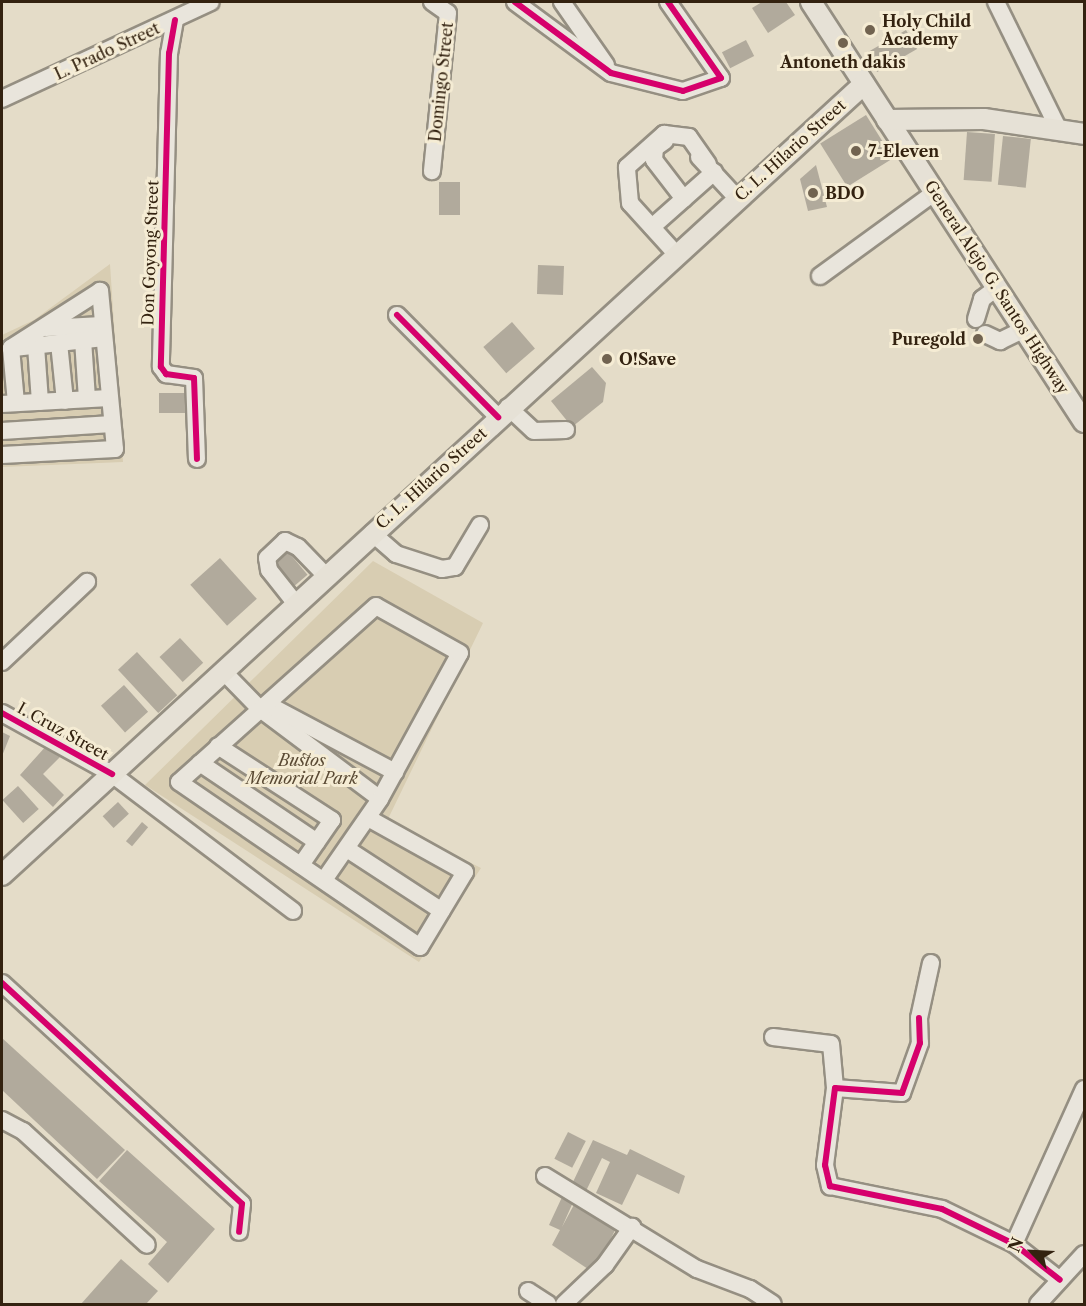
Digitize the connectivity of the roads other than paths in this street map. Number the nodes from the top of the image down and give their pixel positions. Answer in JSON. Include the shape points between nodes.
{"nodes":[{"id":1,"x":211,"y":2,"type":"edge"},
{"id":2,"x":432,"y":2,"type":"edge"},
{"id":3,"x":515,"y":2,"type":"edge"},
{"id":4,"x":562,"y":2,"type":"edge"},
{"id":5,"x":668,"y":2,"type":"edge"},
{"id":6,"x":811,"y":2,"type":"edge"},
{"id":7,"x":996,"y":2,"type":"edge"},
{"id":8,"x":175,"y":20,"type":"junction"},
{"id":9,"x":611,"y":72,"type":"junction"},
{"id":10,"x":864,"y":84,"type":"junction"},
{"id":11,"x":2,"y":99,"type":"edge"},
{"id":12,"x":887,"y":120,"type":"junction"},
{"id":13,"x":1058,"y":128,"type":"junction"},
{"id":14,"x":1084,"y":134,"type":"edge"},
{"id":15,"x":711,"y":168,"type":"junction"},
{"id":16,"x":432,"y":171,"type":"dead end"},
{"id":17,"x":935,"y":192,"type":"junction"},
{"id":18,"x":737,"y":198,"type":"junction"},
{"id":19,"x":684,"y":199,"type":"junction"},
{"id":20,"x":652,"y":227,"type":"junction"},
{"id":21,"x":677,"y":255,"type":"junction"},
{"id":22,"x":820,"y":276,"type":"dead end"},
{"id":23,"x":998,"y":287,"type":"junction"},
{"id":24,"x":397,"y":315,"type":"dead end"},
{"id":25,"x":976,"y":319,"type":"dead end"},
{"id":26,"x":102,"y":324,"type":"junction"},
{"id":27,"x":43,"y":328,"type":"junction"},
{"id":28,"x":1025,"y":329,"type":"junction"},
{"id":29,"x":985,"y":334,"type":"dead end"},
{"id":30,"x":83,"y":340,"type":"junction"},
{"id":31,"x":59,"y":343,"type":"junction"},
{"id":32,"x":36,"y":346,"type":"junction"},
{"id":33,"x":6,"y":349,"type":"edge"},
{"id":34,"x":8,"y":377,"type":"edge"},
{"id":35,"x":109,"y":398,"type":"junction"},
{"id":36,"x":87,"y":399,"type":"junction"},
{"id":37,"x":65,"y":400,"type":"junction"},
{"id":38,"x":40,"y":402,"type":"junction"},
{"id":39,"x":9,"y":403,"type":"edge"},
{"id":40,"x":503,"y":412,"type":"junction"},
{"id":41,"x":1084,"y":422,"type":"edge"},
{"id":42,"x":112,"y":424,"type":"junction"},
{"id":43,"x":566,"y":430,"type":"dead end"},
{"id":44,"x":2,"y":431,"type":"edge"},
{"id":45,"x":2,"y":455,"type":"edge"},
{"id":46,"x":197,"y":459,"type":"dead end"},
{"id":47,"x":480,"y":525,"type":"dead end"},
{"id":48,"x":372,"y":532,"type":"junction"},
{"id":49,"x":326,"y":576,"type":"junction"},
{"id":50,"x":87,"y":582,"type":"dead end"},
{"id":51,"x":296,"y":604,"type":"junction"},
{"id":52,"x":2,"y":662,"type":"edge"},
{"id":53,"x":223,"y":671,"type":"junction"},
{"id":54,"x":257,"y":702,"type":"junction"},
{"id":55,"x":2,"y":713,"type":"edge"},
{"id":56,"x":218,"y":746,"type":"junction"},
{"id":57,"x":200,"y":762,"type":"junction"},
{"id":58,"x":395,"y":772,"type":"junction"},
{"id":59,"x":112,"y":774,"type":"junction"},
{"id":60,"x":380,"y":800,"type":"junction"},
{"id":61,"x":368,"y":818,"type":"junction"},
{"id":62,"x":317,"y":842,"type":"junction"},
{"id":63,"x":347,"y":849,"type":"junction"},
{"id":64,"x":301,"y":865,"type":"junction"},
{"id":65,"x":2,"y":875,"type":"edge"},
{"id":66,"x":324,"y":880,"type":"junction"},
{"id":67,"x":293,"y":911,"type":"dead end"},
{"id":68,"x":441,"y":911,"type":"junction"},
{"id":69,"x":931,"y":963,"type":"dead end"},
{"id":70,"x":2,"y":984,"type":"edge"},
{"id":71,"x":773,"y":1037,"type":"dead end"},
{"id":72,"x":835,"y":1088,"type":"junction"},
{"id":73,"x":1084,"y":1089,"type":"edge"},
{"id":74,"x":2,"y":1111,"type":"edge"},
{"id":75,"x":2,"y":1120,"type":"edge"},
{"id":76,"x":23,"y":1131,"type":"junction"},
{"id":77,"x":545,"y":1176,"type":"dead end"},
{"id":78,"x":632,"y":1227,"type":"junction"},
{"id":79,"x":239,"y":1233,"type":"dead end"},
{"id":80,"x":1014,"y":1244,"type":"junction"},
{"id":81,"x":147,"y":1245,"type":"dead end"},
{"id":82,"x":1084,"y":1254,"type":"edge"},
{"id":83,"x":1060,"y":1280,"type":"junction"},
{"id":84,"x":528,"y":1291,"type":"dead end"},
{"id":85,"x":548,"y":1305,"type":"edge"},
{"id":86,"x":564,"y":1305,"type":"edge"},
{"id":87,"x":773,"y":1305,"type":"edge"},
{"id":88,"x":1038,"y":1305,"type":"edge"}],
"edges":[{"from":1,"to":8,"type":"street","name":"L. Prado Street"},
{"from":2,"to":16,"type":"street","name":"Domingo Street","via":[[448,13]]},
{"from":3,"to":9,"type":"street"},
{"from":4,"to":9,"type":"street"},
{"from":5,"to":9,"type":"street","via":[[721,78],[683,91]]},
{"from":6,"to":10,"type":"main road","name":"General Alejo G. Santos Highway"},
{"from":7,"to":13,"type":"street"},
{"from":8,"to":11,"type":"street","name":"L. Prado Street"},
{"from":8,"to":46,"type":"street","name":"Don Goyong Street","via":[[169,53],[161,367],[166,374],[194,378]]},
{"from":10,"to":12,"type":"main road","name":"General Alejo G. Santos Highway"},
{"from":10,"to":18,"type":"main road","name":"C. L. Hilario Street"},
{"from":12,"to":13,"type":"main road","via":[[932,116]]},
{"from":12,"to":17,"type":"main road","name":"General Alejo G. Santos Highway"},
{"from":13,"to":14,"type":"main road"},
{"from":15,"to":18,"type":"street"},
{"from":15,"to":19,"type":"street"},
{"from":15,"to":19,"type":"street","via":[[684,143],[668,140],[655,148],[656,165]]},
{"from":15,"to":20,"type":"street","via":[[689,137],[664,134],[627,167],[630,203]]},
{"from":17,"to":22,"type":"street"},
{"from":17,"to":23,"type":"main road","name":"General Alejo G. Santos Highway"},
{"from":18,"to":21,"type":"main road","name":"C. L. Hilario Street"},
{"from":19,"to":20,"type":"street"},
{"from":20,"to":21,"type":"street"},
{"from":21,"to":40,"type":"main road","name":"C. L. Hilario Street"},
{"from":23,"to":25,"type":"street","via":[[982,299]]},
{"from":23,"to":28,"type":"main road","name":"General Alejo G. Santos Highway"},
{"from":24,"to":40,"type":"street"},
{"from":26,"to":27,"type":"street"},
{"from":26,"to":27,"type":"street","via":[[66,313]]},
{"from":26,"to":30,"type":"street"},
{"from":26,"to":35,"type":"street"},
{"from":27,"to":33,"type":"street"},
{"from":28,"to":29,"type":"street","via":[[1000,341]]},
{"from":28,"to":41,"type":"main road","name":"General Alejo G. Santos Highway"},
{"from":30,"to":31,"type":"street"},
{"from":30,"to":36,"type":"street"},
{"from":31,"to":32,"type":"street"},
{"from":31,"to":37,"type":"street"},
{"from":32,"to":33,"type":"street"},
{"from":32,"to":38,"type":"street"},
{"from":33,"to":34,"type":"street"},
{"from":34,"to":39,"type":"street"},
{"from":35,"to":36,"type":"street"},
{"from":35,"to":42,"type":"street"},
{"from":36,"to":37,"type":"street"},
{"from":37,"to":38,"type":"street"},
{"from":38,"to":39,"type":"street"},
{"from":40,"to":43,"type":"street","via":[[534,431]]},
{"from":40,"to":48,"type":"main road","name":"C. L. Hilario Street"},
{"from":42,"to":44,"type":"street"},
{"from":42,"to":45,"type":"street","via":[[114,449]]},
{"from":47,"to":48,"type":"street","via":[[455,567],[442,570],[396,554]]},
{"from":48,"to":49,"type":"main road","name":"C. L. Hilario Street"},
{"from":49,"to":51,"type":"main road","name":"C. L. Hilario Street"},
{"from":49,"to":51,"type":"street","via":[[298,547],[285,542],[267,558],[269,570]]},
{"from":50,"to":52,"type":"street"},
{"from":51,"to":53,"type":"main road","name":"C. L. Hilario Street"},
{"from":53,"to":54,"type":"street"},
{"from":53,"to":59,"type":"main road","name":"C. L. Hilario Street"},
{"from":54,"to":56,"type":"street"},
{"from":54,"to":58,"type":"street"},
{"from":54,"to":58,"type":"street","via":[[376,606],[460,653]]},
{"from":54,"to":60,"type":"street"},
{"from":55,"to":59,"type":"street","name":"I. Cruz Street"},
{"from":56,"to":57,"type":"street"},
{"from":56,"to":62,"type":"street","via":[[332,820]]},
{"from":57,"to":62,"type":"street"},
{"from":57,"to":64,"type":"street","via":[[179,782]]},
{"from":58,"to":60,"type":"street"},
{"from":59,"to":65,"type":"main road","name":"C. L. Hilario Street"},
{"from":59,"to":67,"type":"street","name":"I. Cruz Street"},
{"from":60,"to":61,"type":"street"},
{"from":61,"to":63,"type":"street"},
{"from":61,"to":68,"type":"street","via":[[465,872]]},
{"from":62,"to":64,"type":"street"},
{"from":63,"to":66,"type":"street"},
{"from":63,"to":68,"type":"street"},
{"from":64,"to":66,"type":"street"},
{"from":66,"to":68,"type":"street","via":[[420,947]]},
{"from":69,"to":72,"type":"street","via":[[919,1018],[920,1043],[902,1093]]},
{"from":70,"to":79,"type":"street","via":[[242,1204]]},
{"from":71,"to":72,"type":"street","via":[[831,1044]]},
{"from":72,"to":80,"type":"street","via":[[825,1165],[830,1185],[942,1209]]},
{"from":73,"to":80,"type":"street"},
{"from":74,"to":76,"type":"street"},
{"from":75,"to":76,"type":"street"},
{"from":76,"to":81,"type":"street"},
{"from":77,"to":78,"type":"street"},
{"from":78,"to":86,"type":"street","via":[[605,1265]]},
{"from":78,"to":87,"type":"street","via":[[697,1269],[750,1288]]},
{"from":80,"to":83,"type":"street"},
{"from":82,"to":83,"type":"street"},
{"from":83,"to":88,"type":"street"},
{"from":84,"to":85,"type":"street"}]}
